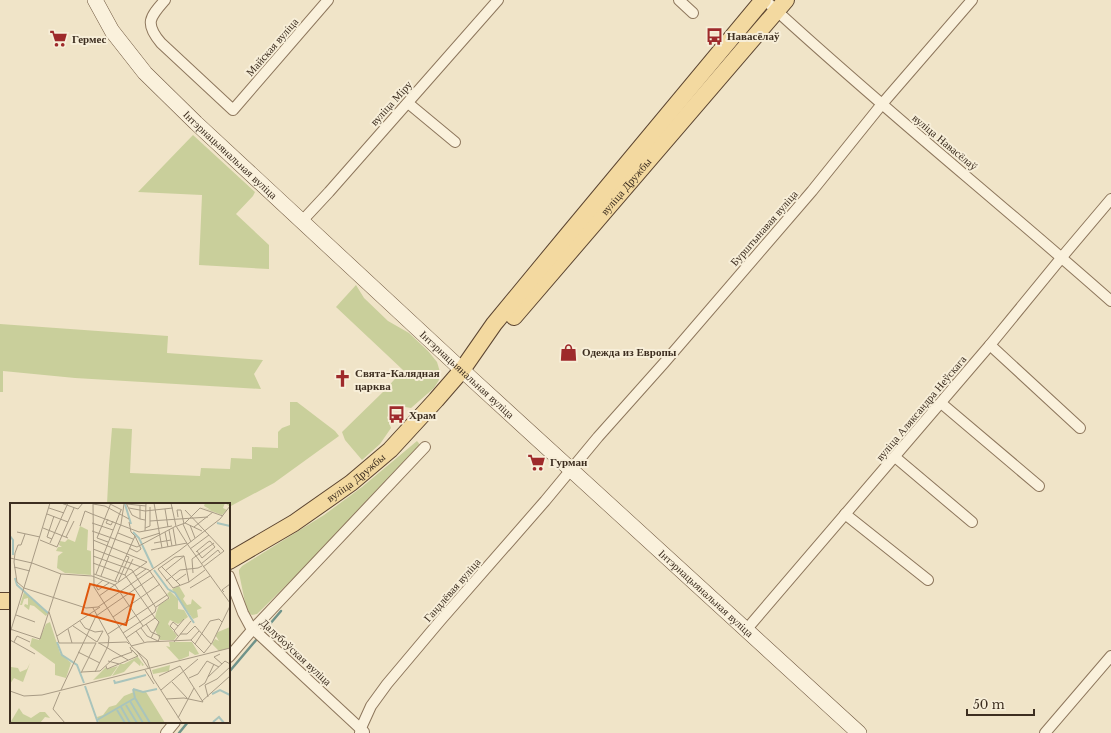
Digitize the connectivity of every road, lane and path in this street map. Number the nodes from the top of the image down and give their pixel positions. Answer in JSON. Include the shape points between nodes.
{"nodes":[{"id":1,"x":95,"y":0,"type":"edge"},
{"id":2,"x":165,"y":0,"type":"edge"},
{"id":3,"x":328,"y":0,"type":"edge"},
{"id":4,"x":498,"y":0,"type":"edge"},
{"id":5,"x":679,"y":0,"type":"edge"},
{"id":6,"x":764,"y":0,"type":"edge"},
{"id":7,"x":972,"y":0,"type":"edge"},
{"id":8,"x":779,"y":4,"type":"edge"},
{"id":9,"x":693,"y":13,"type":"dead end"},
{"id":10,"x":717,"y":81,"type":"junction"},
{"id":11,"x":408,"y":103,"type":"junction"},
{"id":12,"x":882,"y":104,"type":"junction"},
{"id":13,"x":455,"y":142,"type":"dead end"},
{"id":14,"x":1111,"y":199,"type":"edge"},
{"id":15,"x":302,"y":221,"type":"junction"},
{"id":16,"x":1062,"y":257,"type":"junction"},
{"id":17,"x":1111,"y":301,"type":"edge"},
{"id":18,"x":990,"y":345,"type":"junction"},
{"id":19,"x":462,"y":370,"type":"junction"},
{"id":20,"x":941,"y":403,"type":"junction"},
{"id":21,"x":1080,"y":428,"type":"dead end"},
{"id":22,"x":425,"y":447,"type":"dead end"},
{"id":23,"x":895,"y":457,"type":"junction"},
{"id":24,"x":571,"y":469,"type":"junction"},
{"id":25,"x":1039,"y":486,"type":"dead end"},
{"id":26,"x":845,"y":514,"type":"junction"},
{"id":27,"x":972,"y":522,"type":"dead end"},
{"id":28,"x":230,"y":560,"type":"edge"},
{"id":29,"x":230,"y":579,"type":"edge"},
{"id":30,"x":928,"y":580,"type":"dead end"},
{"id":31,"x":253,"y":629,"type":"junction"},
{"id":32,"x":746,"y":630,"type":"junction"},
{"id":33,"x":230,"y":656,"type":"edge"},
{"id":34,"x":1111,"y":656,"type":"edge"},
{"id":35,"x":174,"y":723,"type":"edge"},
{"id":36,"x":362,"y":732,"type":"edge"},
{"id":37,"x":166,"y":733,"type":"edge"},
{"id":38,"x":859,"y":733,"type":"edge"},
{"id":39,"x":1045,"y":733,"type":"edge"}],
"edges":[{"from":1,"to":15,"type":"main road","name":"Інтэрнацыянальная вуліца","via":[[112,31],[144,73]]},
{"from":2,"to":3,"type":"street","name":"Майская вуліца","via":[[152,15],[154,34],[233,110]]},
{"from":4,"to":11,"type":"street","name":"вуліца Міру"},
{"from":5,"to":9,"type":"street"},
{"from":6,"to":8,"type":"street","name":"вуліца Навасёлаў"},
{"from":6,"to":10,"type":"main road","via":[[768,9],[766,14],[735,52]]},
{"from":6,"to":19,"type":"main road","name":"вуліца Дружбы","via":[[494,324]]},
{"from":7,"to":12,"type":"street","name":"Бурштынавая вуліца"},
{"from":8,"to":10,"type":"main road","name":"вуліца Дружбы"},
{"from":8,"to":12,"type":"street","name":"вуліца Навасёлаў"},
{"from":10,"to":19,"type":"main road","name":"вуліца Дружбы","via":[[502,331]]},
{"from":11,"to":13,"type":"street"},
{"from":11,"to":15,"type":"street","name":"вуліца Міру"},
{"from":12,"to":16,"type":"street","name":"вуліца Навасёлаў"},
{"from":12,"to":24,"type":"street","name":"Бурштынавая вуліца","via":[[812,191]]},
{"from":14,"to":16,"type":"street","name":"вуліца Аляксандра Неўскага"},
{"from":15,"to":19,"type":"main road","name":"Інтэрнацыянальная вуліца"},
{"from":16,"to":17,"type":"street","name":"вуліца Навасёлаў"},
{"from":16,"to":18,"type":"street","name":"вуліца Аляксандра Неўскага"},
{"from":18,"to":20,"type":"street","name":"вуліца Аляксандра Неўскага"},
{"from":18,"to":21,"type":"street"},
{"from":19,"to":24,"type":"main road","name":"Інтэрнацыянальная вуліца"},
{"from":19,"to":28,"type":"main road","name":"вуліца Дружбы","via":[[390,450],[351,484],[294,523]]},
{"from":20,"to":23,"type":"street","name":"вуліца Аляксандра Неўскага"},
{"from":20,"to":25,"type":"street"},
{"from":22,"to":31,"type":"street"},
{"from":23,"to":26,"type":"street","name":"вуліца Аляксандра Неўскага"},
{"from":23,"to":27,"type":"street"},
{"from":24,"to":32,"type":"main road","name":"Інтэрнацыянальная вуліца"},
{"from":24,"to":36,"type":"street","name":"Гандлёвая вуліца","via":[[387,684],[371,706]]},
{"from":26,"to":30,"type":"street"},
{"from":26,"to":32,"type":"street","name":"вуліца Аляксандра Неўскага"},
{"from":29,"to":31,"type":"street","name":"Далубоўская вуліца","via":[[243,613]]},
{"from":31,"to":33,"type":"street"},
{"from":31,"to":36,"type":"street","name":"Далубоўская вуліца"},
{"from":32,"to":38,"type":"main road","name":"Інтэрнацыянальная вуліца"},
{"from":34,"to":39,"type":"street"},
{"from":35,"to":37,"type":"street"}]}
